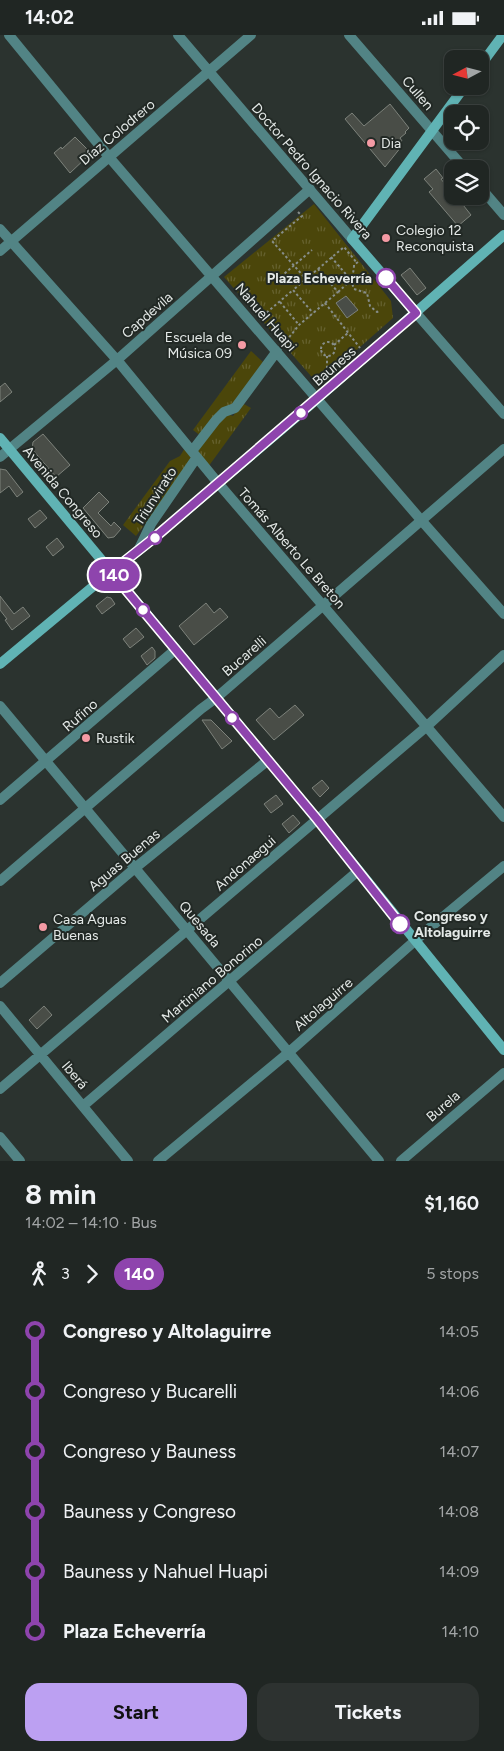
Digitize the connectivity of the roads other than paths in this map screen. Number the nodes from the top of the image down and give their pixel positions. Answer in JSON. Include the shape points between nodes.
{"nodes":[{"id":1,"x":9,"y":35,"type":"edge"},
{"id":2,"x":178,"y":35,"type":"edge"},
{"id":3,"x":251,"y":35,"type":"edge"},
{"id":4,"x":350,"y":35,"type":"edge"},
{"id":5,"x":503,"y":35,"type":"edge"},
{"id":6,"x":489,"y":54,"type":"edge"},
{"id":7,"x":209,"y":71,"type":"junction"},
{"id":8,"x":459,"y":95,"type":"edge"},
{"id":9,"x":433,"y":131,"type":"junction"},
{"id":10,"x":109,"y":157,"type":"junction"},
{"id":11,"x":457,"y":160,"type":"edge"},
{"id":12,"x":310,"y":189,"type":"junction"},
{"id":13,"x":489,"y":198,"type":"edge"},
{"id":14,"x":504,"y":215,"type":"edge"},
{"id":15,"x":0,"y":229,"type":"edge"},
{"id":16,"x":504,"y":235,"type":"edge"},
{"id":17,"x":352,"y":239,"type":"junction"},
{"id":18,"x":11,"y":241,"type":"junction"},
{"id":19,"x":0,"y":251,"type":"edge"},
{"id":20,"x":212,"y":276,"type":"junction"},
{"id":21,"x":416,"y":313,"type":"junction"},
{"id":22,"x":277,"y":351,"type":"junction"},
{"id":23,"x":116,"y":360,"type":"junction"},
{"id":24,"x":318,"y":398,"type":"junction"},
{"id":25,"x":504,"y":414,"type":"edge"},
{"id":26,"x":0,"y":437,"type":"edge"},
{"id":27,"x":10,"y":449,"type":"junction"},
{"id":28,"x":504,"y":449,"type":"edge"},
{"id":29,"x":194,"y":454,"type":"junction"},
{"id":30,"x":0,"y":457,"type":"edge"},
{"id":31,"x":218,"y":483,"type":"junction"},
{"id":32,"x":421,"y":520,"type":"junction"},
{"id":33,"x":137,"y":551,"type":"junction"},
{"id":34,"x":111,"y":572,"type":"junction"},
{"id":35,"x":323,"y":605,"type":"junction"},
{"id":36,"x":504,"y":614,"type":"edge"},
{"id":37,"x":176,"y":649,"type":"junction"},
{"id":38,"x":504,"y":655,"type":"edge"},
{"id":39,"x":0,"y":664,"type":"edge"},
{"id":40,"x":216,"y":698,"type":"junction"},
{"id":41,"x":0,"y":706,"type":"edge"},
{"id":42,"x":426,"y":727,"type":"junction"},
{"id":43,"x":267,"y":761,"type":"junction"},
{"id":44,"x":46,"y":762,"type":"junction"},
{"id":45,"x":0,"y":800,"type":"edge"},
{"id":46,"x":85,"y":809,"type":"junction"},
{"id":47,"x":504,"y":817,"type":"edge"},
{"id":48,"x":317,"y":819,"type":"junction"},
{"id":49,"x":504,"y":866,"type":"edge"},
{"id":50,"x":136,"y":868,"type":"junction"},
{"id":51,"x":358,"y":871,"type":"junction"},
{"id":52,"x":0,"y":881,"type":"edge"},
{"id":53,"x":187,"y":931,"type":"junction"},
{"id":54,"x":415,"y":942,"type":"junction"},
{"id":55,"x":230,"y":981,"type":"junction"},
{"id":56,"x":0,"y":983,"type":"edge"},
{"id":57,"x":0,"y":1006,"type":"edge"},
{"id":58,"x":504,"y":1050,"type":"edge"},
{"id":59,"x":288,"y":1053,"type":"junction"},
{"id":60,"x":40,"y":1055,"type":"junction"},
{"id":61,"x":504,"y":1073,"type":"edge"},
{"id":62,"x":0,"y":1089,"type":"edge"},
{"id":63,"x":82,"y":1106,"type":"junction"},
{"id":64,"x":0,"y":1137,"type":"edge"},
{"id":65,"x":20,"y":1161,"type":"edge"},
{"id":66,"x":128,"y":1161,"type":"edge"},
{"id":67,"x":158,"y":1161,"type":"edge"},
{"id":68,"x":379,"y":1161,"type":"edge"},
{"id":69,"x":401,"y":1161,"type":"edge"}],
"edges":[{"from":1,"to":10,"type":"street","name":"Nahuel Huapi"},
{"from":2,"to":7,"type":"street","name":"Doctor Pedro Ignacio Rivera"},
{"from":3,"to":7,"type":"street","name":"Díaz Colodrero"},
{"from":4,"to":9,"type":"street","name":"Cullen"},
{"from":5,"to":6,"type":"main road"},
{"from":7,"to":10,"type":"street","name":"Díaz Colodrero"},
{"from":7,"to":12,"type":"street","name":"Doctor Pedro Ignacio Rivera"},
{"from":8,"to":9,"type":"main road"},
{"from":9,"to":11,"type":"street","name":"Cullen"},
{"from":9,"to":17,"type":"main road"},
{"from":10,"to":18,"type":"street","name":"Díaz Colodrero"},
{"from":10,"to":20,"type":"street","name":"Nahuel Huapi"},
{"from":12,"to":17,"type":"street","name":"Doctor Pedro Ignacio Rivera"},
{"from":12,"to":20,"type":"street","name":"Capdevila"},
{"from":13,"to":14,"type":"street"},
{"from":15,"to":18,"type":"street","name":"Tomás Alberto Le Breton"},
{"from":16,"to":21,"type":"main road","name":"Bauness"},
{"from":17,"to":21,"type":"main road","name":"Doctor Pedro Ignacio Rivera"},
{"from":18,"to":19,"type":"street","name":"Díaz Colodrero"},
{"from":18,"to":23,"type":"street","name":"Tomás Alberto Le Breton"},
{"from":20,"to":22,"type":"street","name":"Nahuel Huapi"},
{"from":20,"to":23,"type":"street","name":"Capdevila"},
{"from":21,"to":24,"type":"main road","name":"Bauness"},
{"from":21,"to":25,"type":"street","name":"Doctor Pedro Ignacio Rivera"},
{"from":22,"to":24,"type":"street","name":"Nahuel Huapi"},
{"from":22,"to":29,"type":"street","name":"Triunvirato","via":[[235,408],[216,420]]},
{"from":23,"to":27,"type":"street","name":"Capdevila"},
{"from":23,"to":29,"type":"street","name":"Tomás Alberto Le Breton"},
{"from":24,"to":31,"type":"main road","name":"Bauness"},
{"from":24,"to":32,"type":"street","name":"Nahuel Huapi"},
{"from":26,"to":27,"type":"main road","name":"Avenida Congreso"},
{"from":27,"to":30,"type":"street","name":"Capdevila"},
{"from":27,"to":34,"type":"main road","name":"Avenida Congreso"},
{"from":28,"to":32,"type":"street","name":"Bucarelli"},
{"from":29,"to":31,"type":"street","name":"Tomás Alberto Le Breton"},
{"from":29,"to":33,"type":"street","name":"Triunvirato"},
{"from":31,"to":33,"type":"main road","name":"Bauness"},
{"from":31,"to":35,"type":"street","name":"Tomás Alberto Le Breton"},
{"from":32,"to":35,"type":"street","name":"Bucarelli"},
{"from":32,"to":36,"type":"street","name":"Nahuel Huapi"},
{"from":33,"to":34,"type":"main road","name":"Bauness"},
{"from":34,"to":37,"type":"main road","name":"Avenida Congreso"},
{"from":34,"to":39,"type":"main road","name":"Bauness"},
{"from":35,"to":40,"type":"street","name":"Bucarelli"},
{"from":35,"to":42,"type":"street","name":"Tomás Alberto Le Breton"},
{"from":37,"to":40,"type":"main road","name":"Avenida Congreso"},
{"from":37,"to":44,"type":"street","name":"Rufino"},
{"from":38,"to":42,"type":"street","name":"Andonaegui"},
{"from":40,"to":43,"type":"main road","name":"Avenida Congreso"},
{"from":40,"to":46,"type":"street","name":"Bucarelli"},
{"from":41,"to":44,"type":"street","name":"Quesada"},
{"from":42,"to":47,"type":"street","name":"Tomás Alberto Le Breton"},
{"from":42,"to":48,"type":"street","name":"Andonaegui"},
{"from":43,"to":48,"type":"main road","name":"Avenida Congreso"},
{"from":43,"to":50,"type":"street","name":"Aguas Buenas"},
{"from":44,"to":45,"type":"street","name":"Rufino"},
{"from":44,"to":46,"type":"street","name":"Quesada"},
{"from":46,"to":50,"type":"street","name":"Quesada"},
{"from":46,"to":52,"type":"street","name":"Bucarelli"},
{"from":48,"to":51,"type":"main road","name":"Avenida Congreso"},
{"from":48,"to":53,"type":"street","name":"Andonaegui"},
{"from":49,"to":54,"type":"street","name":"Altolaguirre"},
{"from":50,"to":53,"type":"street","name":"Quesada"},
{"from":50,"to":56,"type":"street","name":"Aguas Buenas"},
{"from":51,"to":54,"type":"main road","name":"Avenida Congreso"},
{"from":51,"to":55,"type":"street","name":"Martiniano Bonorino"},
{"from":53,"to":55,"type":"street","name":"Quesada"},
{"from":53,"to":60,"type":"street","name":"Andonaegui"},
{"from":54,"to":58,"type":"main road","name":"Avenida Congreso"},
{"from":54,"to":59,"type":"street","name":"Altolaguirre"},
{"from":55,"to":59,"type":"street","name":"Quesada"},
{"from":55,"to":63,"type":"street","name":"Martiniano Bonorino"},
{"from":57,"to":60,"type":"street","name":"Iberá"},
{"from":59,"to":67,"type":"street","name":"Altolaguirre"},
{"from":59,"to":68,"type":"street","name":"Quesada"},
{"from":60,"to":62,"type":"street","name":"Andonaegui"},
{"from":60,"to":63,"type":"street","name":"Iberá"},
{"from":61,"to":69,"type":"street","name":"Burela"},
{"from":63,"to":66,"type":"street","name":"Iberá"},
{"from":64,"to":65,"type":"street"}]}
